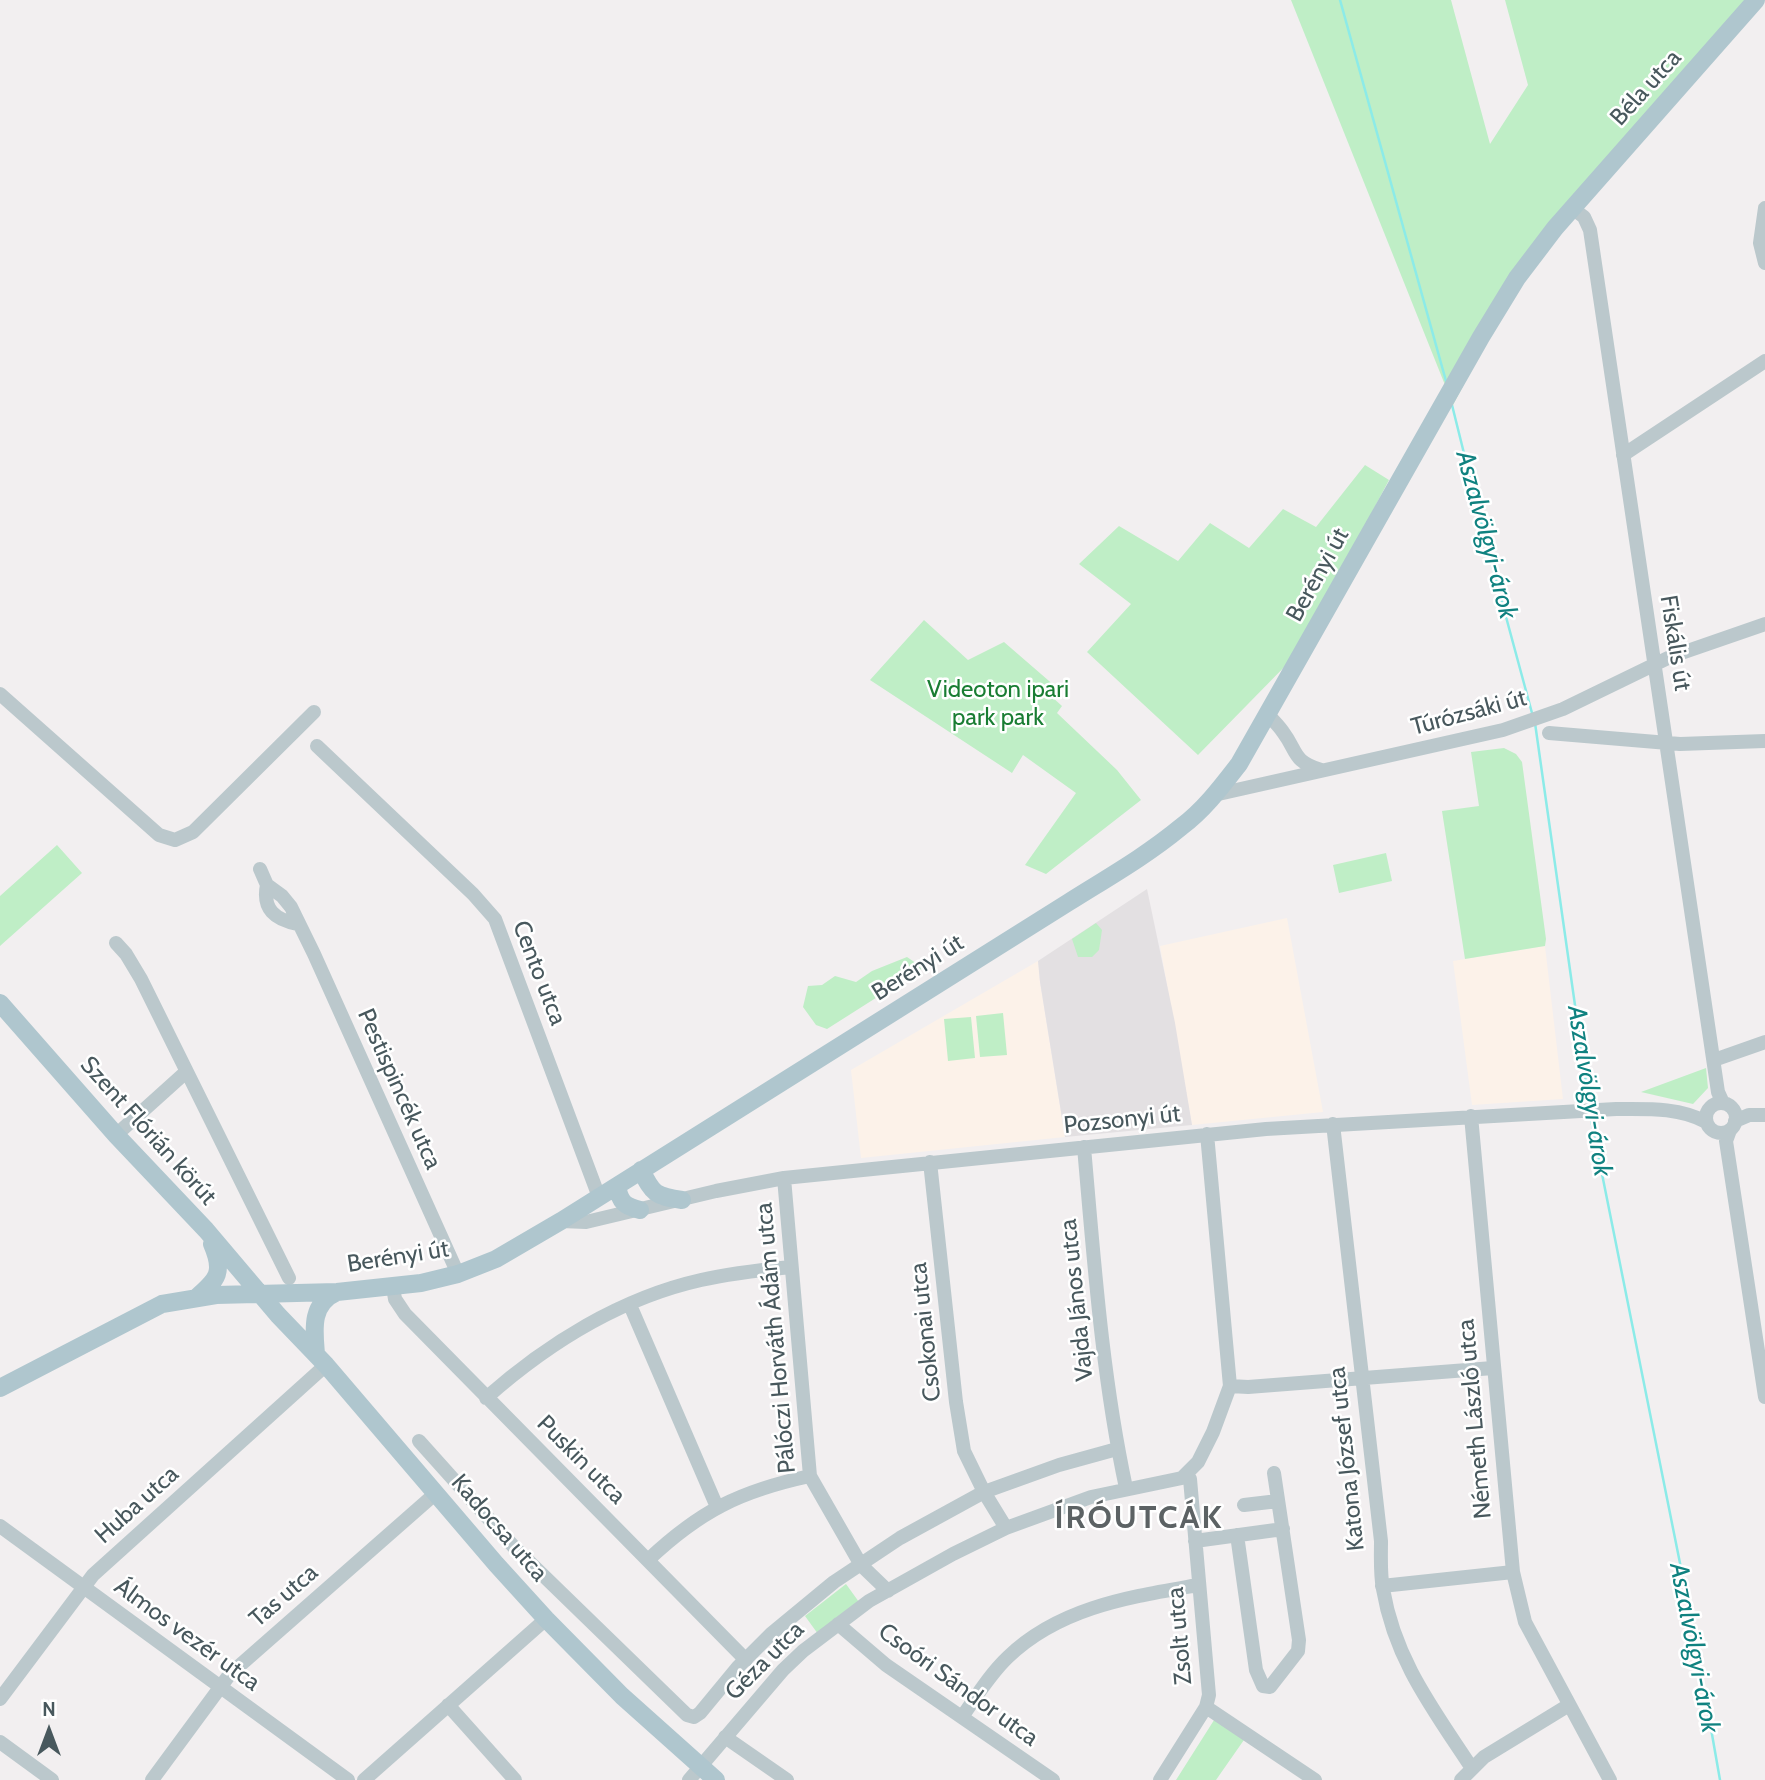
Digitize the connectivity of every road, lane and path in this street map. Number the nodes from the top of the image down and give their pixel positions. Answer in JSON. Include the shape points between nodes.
{"nodes":[{"id":1,"x":1756,"y":0,"type":"edge"},
{"id":2,"x":1572,"y":208,"type":"junction"},
{"id":3,"x":1765,"y":208,"type":"edge"},
{"id":4,"x":1765,"y":263,"type":"edge"},
{"id":5,"x":1765,"y":361,"type":"edge"},
{"id":6,"x":1623,"y":455,"type":"junction"},
{"id":7,"x":1765,"y":624,"type":"edge"},
{"id":8,"x":1655,"y":663,"type":"junction"},
{"id":9,"x":1623,"y":680,"type":"junction"},
{"id":10,"x":1659,"y":689,"type":"junction"},
{"id":11,"x":0,"y":694,"type":"edge"},
{"id":12,"x":314,"y":712,"type":"dead end"},
{"id":13,"x":1268,"y":715,"type":"junction"},
{"id":14,"x":1549,"y":733,"type":"dead end"},
{"id":15,"x":1765,"y":741,"type":"edge"},
{"id":16,"x":1667,"y":743,"type":"junction"},
{"id":17,"x":317,"y":746,"type":"dead end"},
{"id":18,"x":1295,"y":756,"type":"junction"},
{"id":19,"x":1321,"y":770,"type":"junction"},
{"id":20,"x":1282,"y":780,"type":"junction"},
{"id":21,"x":1214,"y":795,"type":"junction"},
{"id":22,"x":260,"y":869,"type":"dead end"},
{"id":23,"x":116,"y":943,"type":"dead end"},
{"id":24,"x":0,"y":1003,"type":"edge"},
{"id":25,"x":1765,"y":1042,"type":"edge"},
{"id":26,"x":1714,"y":1060,"type":"junction"},
{"id":27,"x":186,"y":1072,"type":"junction"},
{"id":28,"x":1765,"y":1115,"type":"edge"},
{"id":29,"x":1471,"y":1116,"type":"junction"},
{"id":30,"x":1721,"y":1116,"type":"junction"},
{"id":31,"x":1333,"y":1124,"type":"junction"},
{"id":32,"x":1207,"y":1134,"type":"junction"},
{"id":33,"x":116,"y":1135,"type":"junction"},
{"id":34,"x":1084,"y":1147,"type":"junction"},
{"id":35,"x":930,"y":1163,"type":"junction"},
{"id":36,"x":641,"y":1170,"type":"junction"},
{"id":37,"x":784,"y":1178,"type":"junction"},
{"id":38,"x":617,"y":1186,"type":"junction"},
{"id":39,"x":599,"y":1197,"type":"junction"},
{"id":40,"x":682,"y":1200,"type":"junction"},
{"id":41,"x":640,"y":1210,"type":"junction"},
{"id":42,"x":561,"y":1221,"type":"junction"},
{"id":43,"x":205,"y":1230,"type":"junction"},
{"id":44,"x":791,"y":1267,"type":"junction"},
{"id":45,"x":458,"y":1274,"type":"junction"},
{"id":46,"x":289,"y":1278,"type":"dead end"},
{"id":47,"x":393,"y":1287,"type":"junction"},
{"id":48,"x":260,"y":1292,"type":"junction"},
{"id":49,"x":337,"y":1292,"type":"junction"},
{"id":50,"x":197,"y":1297,"type":"junction"},
{"id":51,"x":630,"y":1305,"type":"junction"},
{"id":52,"x":321,"y":1360,"type":"junction"},
{"id":53,"x":1493,"y":1368,"type":"junction"},
{"id":54,"x":1362,"y":1378,"type":"junction"},
{"id":55,"x":1230,"y":1386,"type":"junction"},
{"id":56,"x":0,"y":1388,"type":"edge"},
{"id":57,"x":1765,"y":1397,"type":"edge"},
{"id":58,"x":486,"y":1398,"type":"junction"},
{"id":59,"x":419,"y":1441,"type":"dead end"},
{"id":60,"x":1117,"y":1449,"type":"junction"},
{"id":61,"x":1274,"y":1473,"type":"dead end"},
{"id":62,"x":1187,"y":1475,"type":"junction"},
{"id":63,"x":810,"y":1476,"type":"junction"},
{"id":64,"x":1126,"y":1488,"type":"junction"},
{"id":65,"x":984,"y":1492,"type":"junction"},
{"id":66,"x":436,"y":1493,"type":"junction"},
{"id":67,"x":1278,"y":1501,"type":"junction"},
{"id":68,"x":1244,"y":1505,"type":"dead end"},
{"id":69,"x":717,"y":1507,"type":"junction"},
{"id":70,"x":0,"y":1526,"type":"edge"},
{"id":71,"x":1006,"y":1528,"type":"junction"},
{"id":72,"x":1283,"y":1529,"type":"junction"},
{"id":73,"x":1237,"y":1535,"type":"junction"},
{"id":74,"x":1195,"y":1541,"type":"junction"},
{"id":75,"x":648,"y":1560,"type":"junction"},
{"id":76,"x":861,"y":1566,"type":"junction"},
{"id":77,"x":1513,"y":1572,"type":"junction"},
{"id":78,"x":1198,"y":1585,"type":"junction"},
{"id":79,"x":1382,"y":1586,"type":"junction"},
{"id":80,"x":83,"y":1588,"type":"junction"},
{"id":81,"x":888,"y":1591,"type":"junction"},
{"id":82,"x":546,"y":1619,"type":"junction"},
{"id":83,"x":838,"y":1624,"type":"junction"},
{"id":84,"x":746,"y":1660,"type":"junction"},
{"id":85,"x":220,"y":1686,"type":"junction"},
{"id":86,"x":0,"y":1699,"type":"edge"},
{"id":87,"x":448,"y":1705,"type":"junction"},
{"id":88,"x":1569,"y":1705,"type":"junction"},
{"id":89,"x":1206,"y":1707,"type":"junction"},
{"id":90,"x":694,"y":1717,"type":"joint"},
{"id":91,"x":961,"y":1717,"type":"junction"},
{"id":92,"x":725,"y":1737,"type":"junction"},
{"id":93,"x":0,"y":1742,"type":"edge"},
{"id":94,"x":1471,"y":1768,"type":"junction"},
{"id":95,"x":695,"y":1773,"type":"edge"},
{"id":96,"x":51,"y":1780,"type":"edge"},
{"id":97,"x":152,"y":1780,"type":"edge"},
{"id":98,"x":348,"y":1780,"type":"edge"},
{"id":99,"x":364,"y":1780,"type":"edge"},
{"id":100,"x":515,"y":1780,"type":"edge"},
{"id":101,"x":716,"y":1780,"type":"edge"},
{"id":102,"x":787,"y":1780,"type":"edge"},
{"id":103,"x":1053,"y":1780,"type":"edge"},
{"id":104,"x":1160,"y":1780,"type":"edge"},
{"id":105,"x":1315,"y":1780,"type":"edge"},
{"id":106,"x":1461,"y":1780,"type":"edge"},
{"id":107,"x":1610,"y":1780,"type":"edge"}],
"edges":[{"from":1,"to":2,"type":"main road","name":"Béla utca"},
{"from":2,"to":6,"type":"street","name":"Fiskális út","via":[[1584,217],[1590,230]]},
{"from":2,"to":13,"type":"main road","name":"Berényi út","via":[[1491,319]]},
{"from":3,"to":4,"type":"street","via":[[1760,243]]},
{"from":5,"to":6,"type":"street"},
{"from":6,"to":8,"type":"street","name":"Fiskális út"},
{"from":7,"to":8,"type":"street","name":"Túrózsáki út"},
{"from":8,"to":9,"type":"street","name":"Túrózsáki út"},
{"from":8,"to":10,"type":"street","name":"Fiskális út"},
{"from":9,"to":10,"type":"street","via":[[1644,679]]},
{"from":9,"to":19,"type":"street","name":"Túrózsáki út","via":[[1527,722],[1445,745]]},
{"from":10,"to":16,"type":"street","name":"Fiskális út"},
{"from":11,"to":12,"type":"street","via":[[159,835],[175,840],[193,832]]},
{"from":13,"to":18,"type":"street"},
{"from":13,"to":21,"type":"main road","name":"Berényi út","via":[[1240,764]]},
{"from":14,"to":16,"type":"street"},
{"from":15,"to":16,"type":"street"},
{"from":16,"to":26,"type":"street","name":"Fiskális út"},
{"from":17,"to":39,"type":"street","name":"Cento utca","via":[[495,919]]},
{"from":18,"to":19,"type":"street"},
{"from":18,"to":20,"type":"street"},
{"from":19,"to":20,"type":"street","name":"Túrózsáki út"},
{"from":20,"to":21,"type":"street","name":"Túrózsáki út"},
{"from":21,"to":36,"type":"main road","name":"Berényi út","via":[[1183,826],[1138,859]]},
{"from":22,"to":45,"type":"street","name":"Pestispincék utca","via":[[267,885],[291,907],[314,954]]},
{"from":23,"to":27,"type":"street","via":[[141,979]]},
{"from":24,"to":33,"type":"main road","name":"Szent Flórián körút"},
{"from":25,"to":26,"type":"street"},
{"from":26,"to":30,"type":"street","name":"Fiskális út"},
{"from":27,"to":33,"type":"street"},
{"from":27,"to":46,"type":"street"},
{"from":28,"to":30,"type":"street","name":"Pozsonyi út"},
{"from":29,"to":30,"type":"street","name":"Pozsonyi út","via":[[1647,1109]]},
{"from":29,"to":31,"type":"street","name":"Pozsonyi út"},
{"from":29,"to":53,"type":"street","name":"Németh László utca"},
{"from":30,"to":57,"type":"street","name":"Fiskális út"},
{"from":31,"to":32,"type":"street","name":"Pozsonyi út"},
{"from":31,"to":54,"type":"street","name":"Katona József utca"},
{"from":32,"to":34,"type":"street","name":"Pozsonyi út"},
{"from":32,"to":55,"type":"street"},
{"from":33,"to":43,"type":"main road","name":"Szent Flórián körút"},
{"from":34,"to":35,"type":"street","name":"Pozsonyi út"},
{"from":34,"to":60,"type":"street","name":"Vajda János utca"},
{"from":35,"to":37,"type":"street","name":"Pozsonyi út"},
{"from":35,"to":65,"type":"street","name":"Csokonai utca","via":[[959,1424],[964,1451]]},
{"from":36,"to":38,"type":"main road","name":"Berényi út"},
{"from":36,"to":40,"type":"main road","via":[[659,1196]]},
{"from":37,"to":40,"type":"street","name":"Pozsonyi út"},
{"from":37,"to":44,"type":"street","name":"Pálóczi Horváth Ádám utca"},
{"from":38,"to":39,"type":"main road","name":"Berényi út"},
{"from":38,"to":41,"type":"main road","via":[[625,1206]]},
{"from":39,"to":42,"type":"main road","name":"Berényi út"},
{"from":40,"to":41,"type":"street","name":"Pozsonyi út"},
{"from":41,"to":42,"type":"street","name":"Pozsonyi út","via":[[586,1222]]},
{"from":42,"to":45,"type":"main road","name":"Berényi út","via":[[496,1259]]},
{"from":43,"to":48,"type":"main road","name":"Szent Flórián körút"},
{"from":43,"to":50,"type":"main road","via":[[219,1270]]},
{"from":44,"to":51,"type":"street","via":[[699,1280]]},
{"from":44,"to":63,"type":"street","name":"Pálóczi Horváth Ádám utca"},
{"from":45,"to":47,"type":"main road","name":"Berényi út"},
{"from":47,"to":49,"type":"main road","name":"Berényi út"},
{"from":47,"to":58,"type":"street","name":"Puskin utca","via":[[405,1314]]},
{"from":48,"to":49,"type":"main road","name":"Berényi út"},
{"from":48,"to":50,"type":"main road","name":"Berényi út"},
{"from":48,"to":52,"type":"main road","name":"Kadocsa utca"},
{"from":49,"to":52,"type":"main road","via":[[325,1300],[313,1328]]},
{"from":50,"to":56,"type":"main road","name":"Berényi út","via":[[146,1311]]},
{"from":51,"to":58,"type":"street","via":[[552,1346]]},
{"from":51,"to":69,"type":"street"},
{"from":52,"to":66,"type":"main road","name":"Kadocsa utca"},
{"from":52,"to":80,"type":"street","name":"Huba utca"},
{"from":53,"to":54,"type":"street"},
{"from":53,"to":77,"type":"street","name":"Németh László utca"},
{"from":54,"to":55,"type":"street"},
{"from":54,"to":79,"type":"street","name":"Katona József utca"},
{"from":55,"to":62,"type":"street","via":[[1205,1451]]},
{"from":58,"to":75,"type":"street","name":"Puskin utca"},
{"from":59,"to":90,"type":"street","name":"Kadocsa utca","via":[[514,1547]]},
{"from":60,"to":64,"type":"street"},
{"from":60,"to":65,"type":"street","name":"Géza utca"},
{"from":61,"to":67,"type":"street"},
{"from":62,"to":64,"type":"street","name":"Géza utca"},
{"from":62,"to":74,"type":"street","name":"Zsolt utca"},
{"from":63,"to":69,"type":"street"},
{"from":63,"to":76,"type":"street","name":"Pálóczi Horváth Ádám utca"},
{"from":64,"to":71,"type":"street","name":"Géza utca"},
{"from":65,"to":71,"type":"street"},
{"from":65,"to":76,"type":"street","name":"Géza utca","via":[[900,1538]]},
{"from":66,"to":82,"type":"main road","name":"Kadocsa utca"},
{"from":66,"to":85,"type":"street","name":"Tas utca"},
{"from":67,"to":68,"type":"street"},
{"from":67,"to":72,"type":"street"},
{"from":69,"to":75,"type":"street"},
{"from":70,"to":80,"type":"street","name":"Álmos vezér utca"},
{"from":71,"to":81,"type":"street","name":"Géza utca"},
{"from":72,"to":73,"type":"street"},
{"from":72,"to":73,"type":"street","via":[[1299,1640],[1298,1651],[1270,1687],[1263,1686],[1256,1670]]},
{"from":73,"to":74,"type":"street"},
{"from":74,"to":78,"type":"street","name":"Zsolt utca"},
{"from":75,"to":84,"type":"street","name":"Puskin utca"},
{"from":76,"to":81,"type":"street"},
{"from":76,"to":84,"type":"street","name":"Géza utca","via":[[799,1610]]},
{"from":77,"to":79,"type":"street"},
{"from":77,"to":88,"type":"street","name":"Németh László utca","via":[[1525,1622]]},
{"from":78,"to":89,"type":"street","name":"Zsolt utca","via":[[1209,1683]]},
{"from":78,"to":91,"type":"street","via":[[1117,1600],[1062,1621],[1006,1659]]},
{"from":79,"to":94,"type":"street","name":"Katona József utca","via":[[1392,1631],[1410,1674]]},
{"from":80,"to":85,"type":"street","name":"Álmos vezér utca"},
{"from":80,"to":86,"type":"street","name":"Huba utca"},
{"from":81,"to":83,"type":"street","name":"Géza utca"},
{"from":82,"to":87,"type":"street"},
{"from":82,"to":95,"type":"main road","name":"Kadocsa utca"},
{"from":83,"to":91,"type":"street","name":"Csoóri Sándor utca","via":[[886,1665]]},
{"from":83,"to":92,"type":"street","name":"Géza utca","via":[[783,1670]]},
{"from":84,"to":90,"type":"street","name":"Géza utca"},
{"from":85,"to":97,"type":"street","name":"Tas utca"},
{"from":85,"to":98,"type":"street","name":"Álmos vezér utca"},
{"from":87,"to":99,"type":"street"},
{"from":87,"to":100,"type":"street"},
{"from":88,"to":94,"type":"street"},
{"from":88,"to":107,"type":"street","name":"Németh László utca"},
{"from":89,"to":104,"type":"street","name":"Zsolt utca"},
{"from":89,"to":105,"type":"street"},
{"from":91,"to":103,"type":"street","name":"Csoóri Sándor utca"},
{"from":92,"to":95,"type":"street","name":"Géza utca"},
{"from":92,"to":102,"type":"street"},
{"from":93,"to":96,"type":"street"},
{"from":94,"to":106,"type":"street"},
{"from":95,"to":101,"type":"main road","name":"Kadocsa utca"}]}
